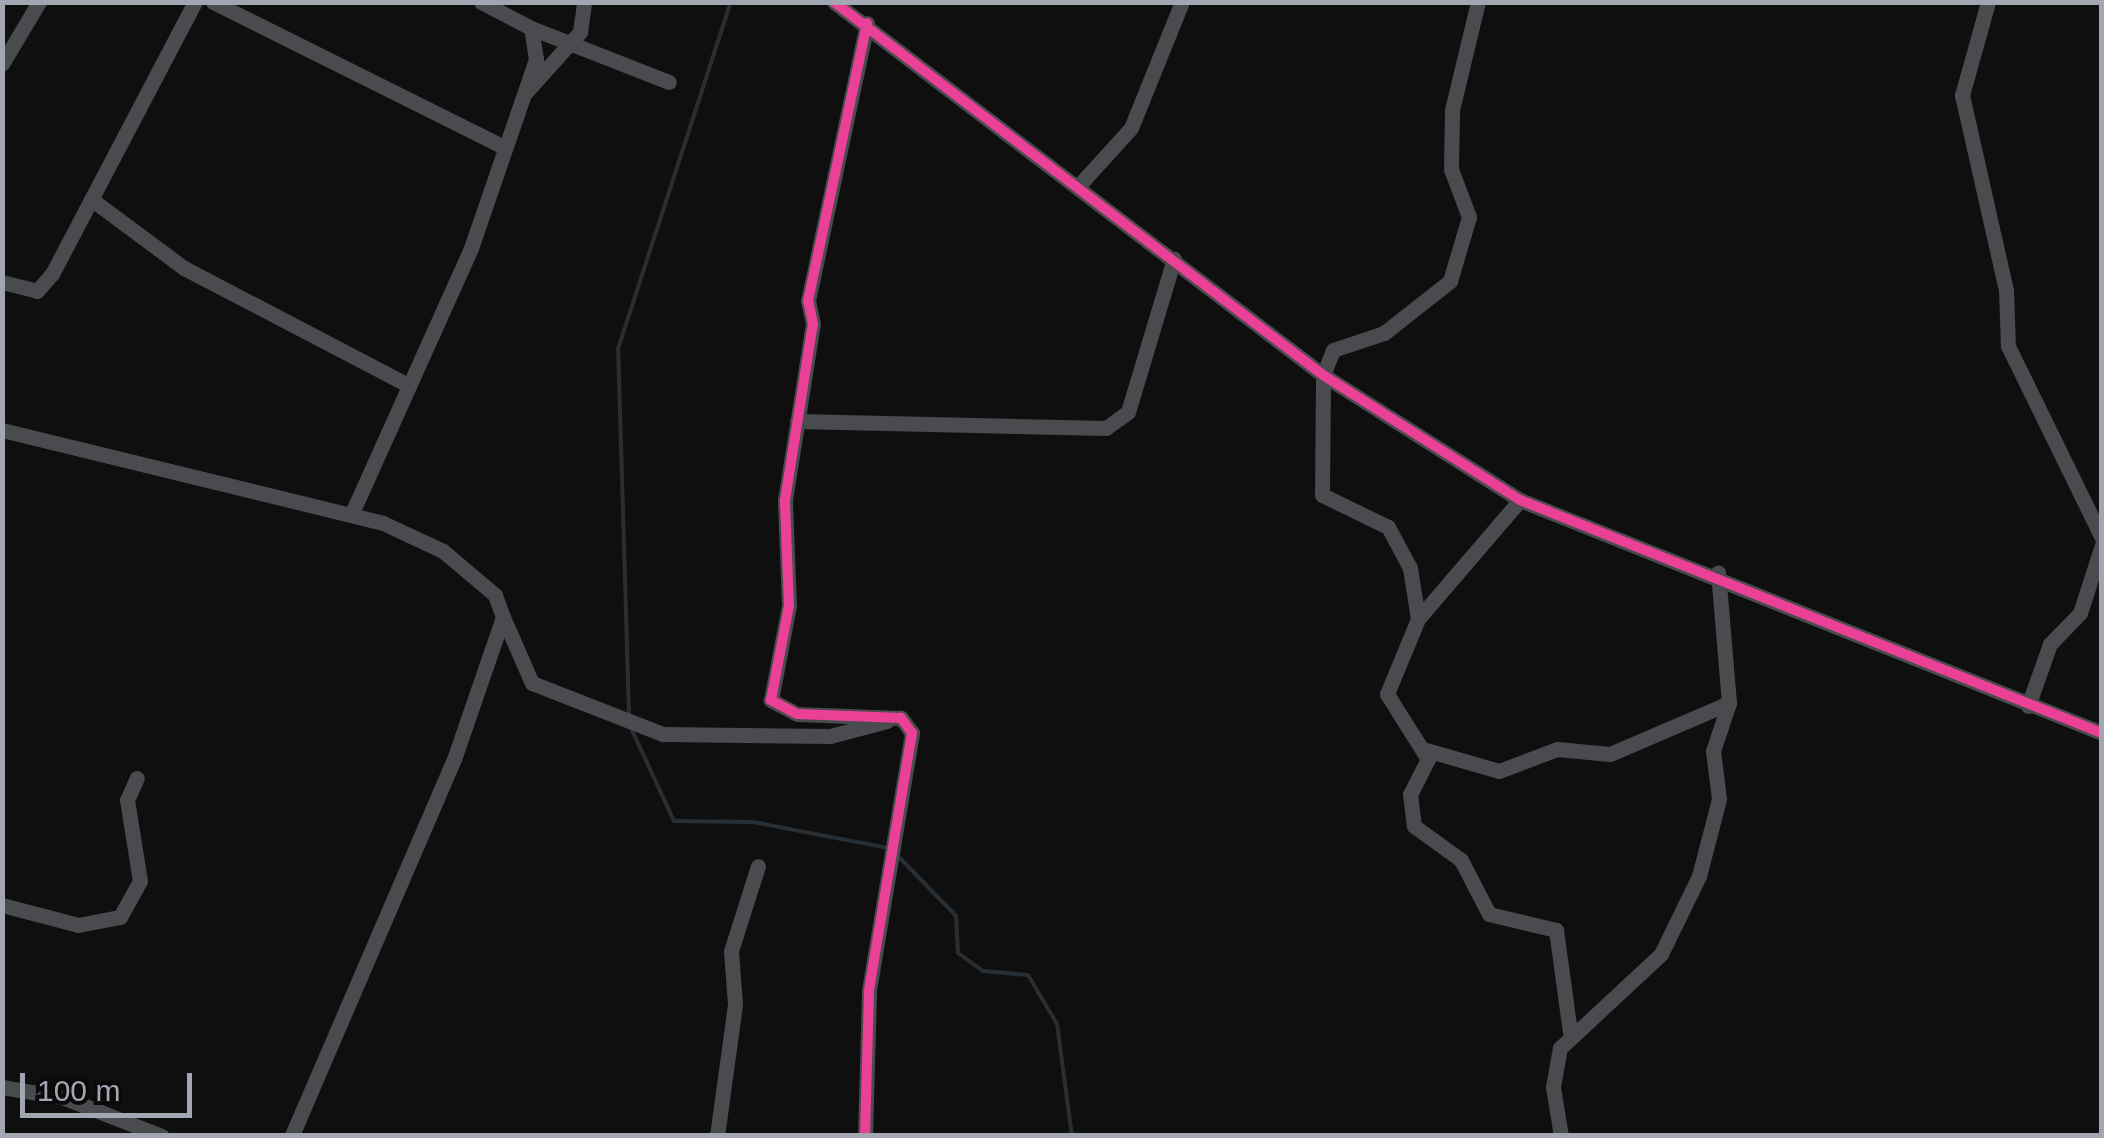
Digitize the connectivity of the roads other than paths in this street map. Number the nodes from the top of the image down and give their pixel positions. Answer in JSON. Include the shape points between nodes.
{"nodes":[{"id":1,"x":39,"y":2,"type":"edge"},
{"id":2,"x":195,"y":2,"type":"edge"},
{"id":3,"x":213,"y":2,"type":"edge"},
{"id":4,"x":481,"y":2,"type":"edge"},
{"id":5,"x":584,"y":2,"type":"edge"},
{"id":6,"x":834,"y":2,"type":"edge"},
{"id":7,"x":1182,"y":2,"type":"edge"},
{"id":8,"x":1478,"y":2,"type":"edge"},
{"id":9,"x":1988,"y":2,"type":"edge"},
{"id":10,"x":867,"y":23,"type":"junction"},
{"id":11,"x":531,"y":28,"type":"junction"},
{"id":12,"x":572,"y":40,"type":"junction"},
{"id":13,"x":2,"y":64,"type":"edge"},
{"id":14,"x":669,"y":82,"type":"dead end"},
{"id":15,"x":522,"y":96,"type":"junction"},
{"id":16,"x":504,"y":148,"type":"junction"},
{"id":17,"x":1081,"y":183,"type":"junction"},
{"id":18,"x":92,"y":199,"type":"junction"},
{"id":19,"x":1174,"y":258,"type":"junction"},
{"id":20,"x":2,"y":282,"type":"edge"},
{"id":21,"x":1322,"y":375,"type":"junction"},
{"id":22,"x":408,"y":385,"type":"junction"},
{"id":23,"x":797,"y":421,"type":"junction"},
{"id":24,"x":2,"y":430,"type":"edge"},
{"id":25,"x":1520,"y":500,"type":"junction"},
{"id":26,"x":352,"y":513,"type":"junction"},
{"id":27,"x":2102,"y":542,"type":"edge"},
{"id":28,"x":1718,"y":572,"type":"junction"},
{"id":29,"x":503,"y":617,"type":"junction"},
{"id":30,"x":1418,"y":619,"type":"junction"},
{"id":31,"x":1729,"y":703,"type":"junction"},
{"id":32,"x":2028,"y":706,"type":"junction"},
{"id":33,"x":901,"y":718,"type":"junction"},
{"id":34,"x":2102,"y":733,"type":"edge"},
{"id":35,"x":1426,"y":750,"type":"junction"},
{"id":36,"x":137,"y":778,"type":"dead end"},
{"id":37,"x":758,"y":866,"type":"dead end"},
{"id":38,"x":2,"y":905,"type":"edge"},
{"id":39,"x":1570,"y":1032,"type":"junction"},
{"id":40,"x":2,"y":1087,"type":"edge"},
{"id":41,"x":162,"y":1136,"type":"edge"},
{"id":42,"x":292,"y":1136,"type":"edge"},
{"id":43,"x":717,"y":1136,"type":"edge"},
{"id":44,"x":865,"y":1136,"type":"edge"},
{"id":45,"x":1561,"y":1136,"type":"edge"}],
"edges":[{"from":1,"to":13,"type":"street"},
{"from":2,"to":18,"type":"street"},
{"from":3,"to":16,"type":"street"},
{"from":4,"to":11,"type":"street"},
{"from":5,"to":12,"type":"street"},
{"from":6,"to":10,"type":"street"},
{"from":7,"to":17,"type":"street","via":[[1131,128]]},
{"from":8,"to":21,"type":"street","via":[[1452,110],[1450,168],[1469,217],[1450,281],[1384,332],[1333,350]]},
{"from":9,"to":27,"type":"street","via":[[1962,95],[2006,290],[2008,346]]},
{"from":10,"to":17,"type":"street"},
{"from":10,"to":23,"type":"street","via":[[826,195]]},
{"from":11,"to":12,"type":"street"},
{"from":11,"to":15,"type":"street","via":[[536,59]]},
{"from":12,"to":14,"type":"street"},
{"from":12,"to":15,"type":"street"},
{"from":15,"to":16,"type":"street"},
{"from":16,"to":22,"type":"street","via":[[471,248]]},
{"from":17,"to":19,"type":"street"},
{"from":18,"to":20,"type":"street","via":[[36,292]]},
{"from":18,"to":22,"type":"street","via":[[184,268]]},
{"from":19,"to":21,"type":"street"},
{"from":19,"to":23,"type":"street","via":[[1128,412],[1106,428]]},
{"from":21,"to":25,"type":"street"},
{"from":21,"to":30,"type":"street","via":[[1322,495],[1388,527],[1410,568]]},
{"from":22,"to":26,"type":"street"},
{"from":23,"to":33,"type":"street","via":[[786,500],[789,606],[771,700],[797,714]]},
{"from":24,"to":26,"type":"street"},
{"from":25,"to":28,"type":"street"},
{"from":25,"to":30,"type":"street"},
{"from":26,"to":29,"type":"street","via":[[443,552],[495,595]]},
{"from":27,"to":32,"type":"street","via":[[2080,613],[2050,644]]},
{"from":28,"to":31,"type":"street"},
{"from":28,"to":32,"type":"street"},
{"from":29,"to":33,"type":"street","via":[[532,683],[663,734],[830,736]]},
{"from":29,"to":42,"type":"street","via":[[392,916]]},
{"from":30,"to":35,"type":"street","via":[[1387,694],[1396,720]]},
{"from":31,"to":35,"type":"street","via":[[1610,754],[1558,749],[1499,771]]},
{"from":31,"to":39,"type":"street","via":[[1713,750],[1718,799],[1682,919],[1660,954]]},
{"from":32,"to":34,"type":"street"},
{"from":33,"to":44,"type":"street","via":[[914,765],[868,990]]},
{"from":35,"to":39,"type":"street","via":[[1409,816],[1461,860],[1489,914],[1556,930]]},
{"from":36,"to":38,"type":"street","via":[[127,800],[140,881],[120,916],[78,925]]},
{"from":37,"to":43,"type":"street","via":[[732,951],[735,1005]]},
{"from":39,"to":45,"type":"street","via":[[1554,1067]]},
{"from":40,"to":41,"type":"street","via":[[62,1097]]}]}
